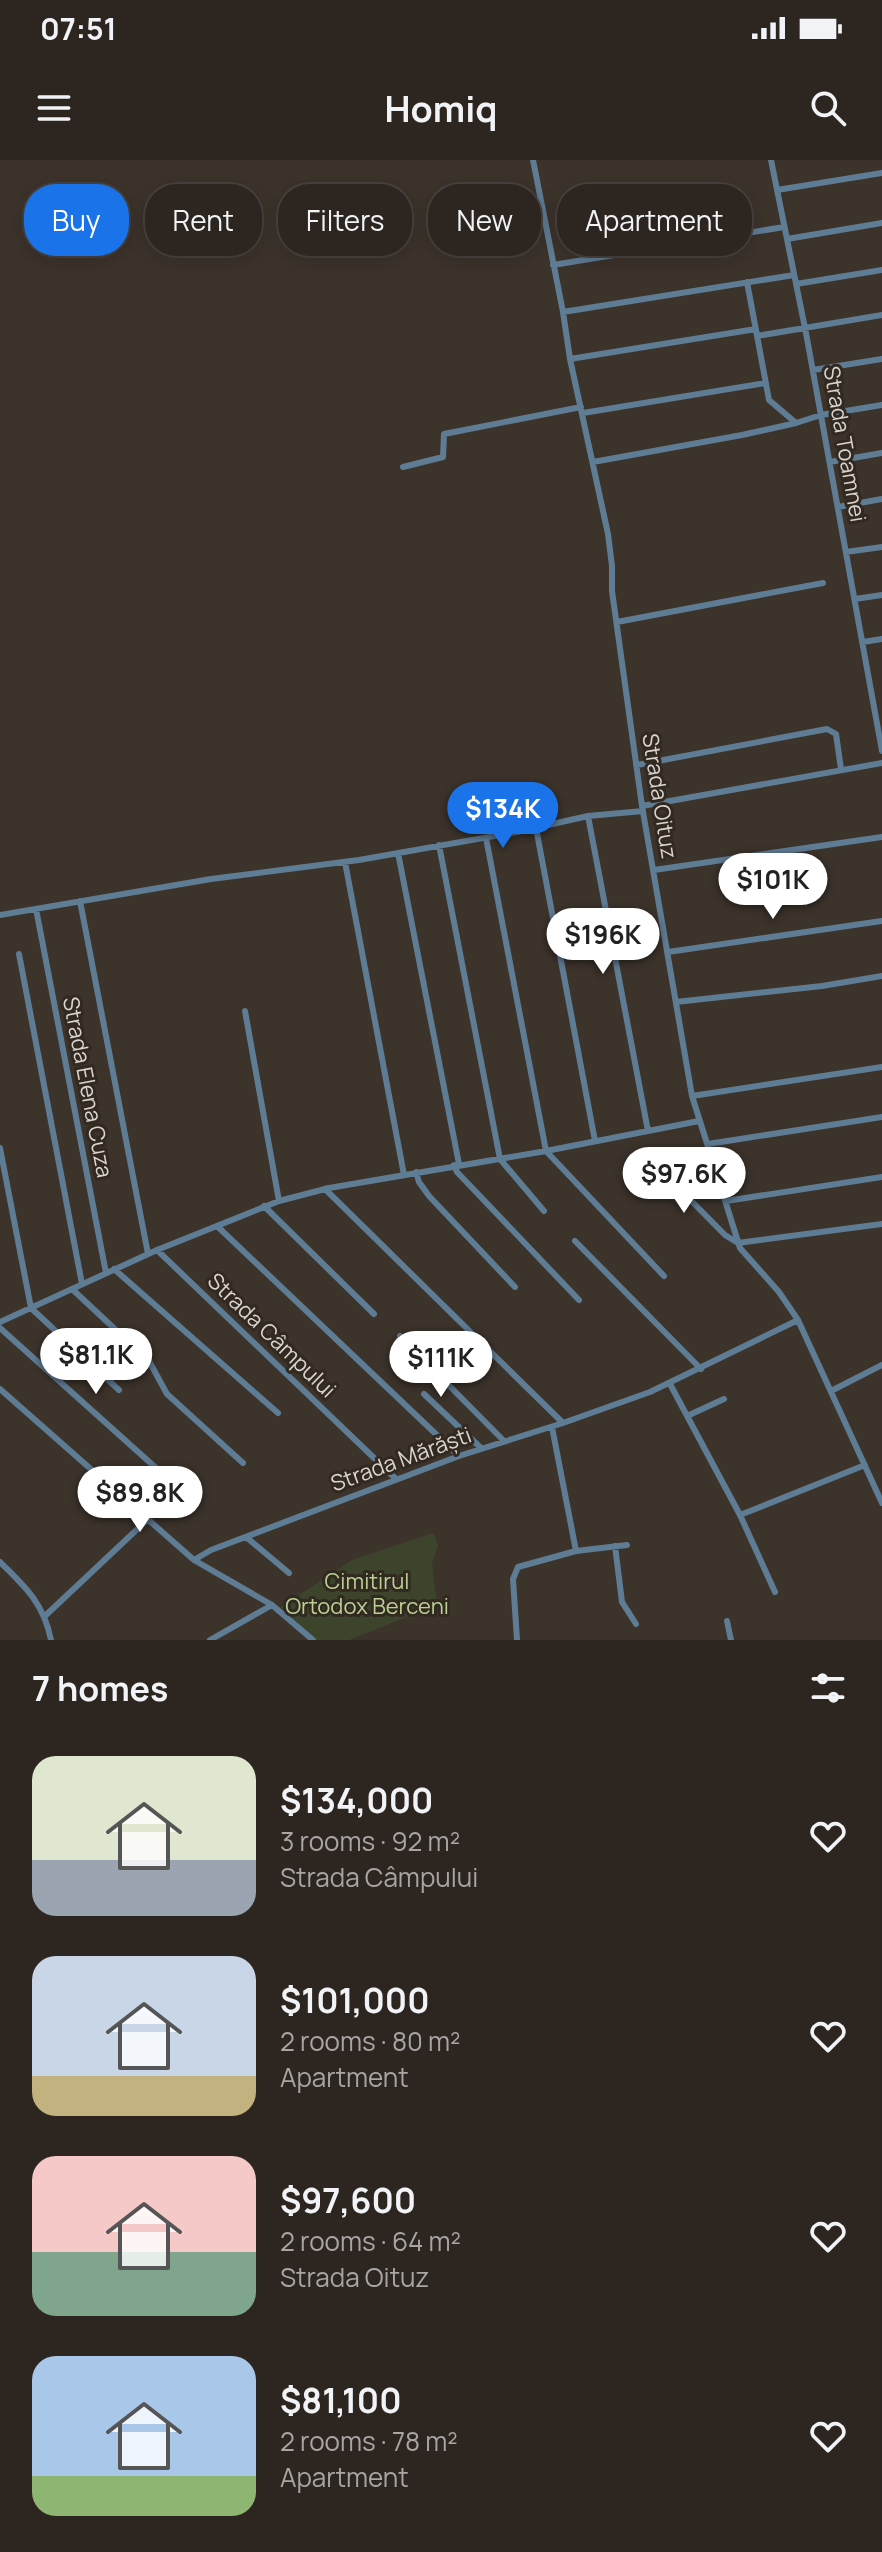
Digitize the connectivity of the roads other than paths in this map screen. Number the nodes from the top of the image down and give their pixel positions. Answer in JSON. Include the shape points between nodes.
{"nodes":[{"id":1,"x":533,"y":160,"type":"edge"},
{"id":2,"x":771,"y":160,"type":"edge"},
{"id":3,"x":882,"y":173,"type":"edge"},
{"id":4,"x":777,"y":190,"type":"junction"},
{"id":5,"x":882,"y":223,"type":"edge"},
{"id":6,"x":784,"y":227,"type":"junction"},
{"id":7,"x":787,"y":239,"type":"junction"},
{"id":8,"x":553,"y":265,"type":"junction"},
{"id":9,"x":882,"y":270,"type":"edge"},
{"id":10,"x":794,"y":275,"type":"junction"},
{"id":11,"x":747,"y":282,"type":"junction"},
{"id":12,"x":796,"y":284,"type":"junction"},
{"id":13,"x":563,"y":312,"type":"junction"},
{"id":14,"x":882,"y":315,"type":"edge"},
{"id":15,"x":806,"y":330,"type":"junction"},
{"id":16,"x":756,"y":332,"type":"junction"},
{"id":17,"x":570,"y":359,"type":"junction"},
{"id":18,"x":882,"y":359,"type":"edge"},
{"id":19,"x":813,"y":370,"type":"junction"},
{"id":20,"x":766,"y":383,"type":"junction"},
{"id":21,"x":882,"y":405,"type":"edge"},
{"id":22,"x":582,"y":410,"type":"junction"},
{"id":23,"x":821,"y":415,"type":"junction"},
{"id":24,"x":796,"y":423,"type":"junction"},
{"id":25,"x":882,"y":453,"type":"edge"},
{"id":26,"x":593,"y":462,"type":"junction"},
{"id":27,"x":830,"y":462,"type":"junction"},
{"id":28,"x":403,"y":467,"type":"dead end"},
{"id":29,"x":882,"y":499,"type":"edge"},
{"id":30,"x":838,"y":507,"type":"junction"},
{"id":31,"x":882,"y":547,"type":"edge"},
{"id":32,"x":846,"y":552,"type":"junction"},
{"id":33,"x":823,"y":583,"type":"dead end"},
{"id":34,"x":882,"y":595,"type":"edge"},
{"id":35,"x":855,"y":599,"type":"junction"},
{"id":36,"x":617,"y":622,"type":"junction"},
{"id":37,"x":882,"y":639,"type":"edge"},
{"id":38,"x":863,"y":642,"type":"junction"},
{"id":39,"x":882,"y":688,"type":"edge"},
{"id":40,"x":872,"y":690,"type":"junction"},
{"id":41,"x":880,"y":726,"type":"edge"},
{"id":42,"x":882,"y":751,"type":"edge"},
{"id":43,"x":882,"y":763,"type":"edge"},
{"id":44,"x":637,"y":765,"type":"junction"},
{"id":45,"x":841,"y":769,"type":"junction"},
{"id":46,"x":643,"y":808,"type":"junction"},
{"id":47,"x":588,"y":816,"type":"junction"},
{"id":48,"x":536,"y":828,"type":"junction"},
{"id":49,"x":882,"y":837,"type":"edge"},
{"id":50,"x":486,"y":838,"type":"junction"},
{"id":51,"x":439,"y":845,"type":"junction"},
{"id":52,"x":398,"y":853,"type":"junction"},
{"id":53,"x":345,"y":862,"type":"junction"},
{"id":54,"x":654,"y":870,"type":"junction"},
{"id":55,"x":80,"y":901,"type":"junction"},
{"id":56,"x":36,"y":909,"type":"junction"},
{"id":57,"x":0,"y":915,"type":"edge"},
{"id":58,"x":882,"y":921,"type":"edge"},
{"id":59,"x":668,"y":952,"type":"junction"},
{"id":60,"x":19,"y":954,"type":"dead end"},
{"id":61,"x":882,"y":976,"type":"edge"},
{"id":62,"x":676,"y":1002,"type":"junction"},
{"id":63,"x":245,"y":1011,"type":"dead end"},
{"id":64,"x":882,"y":1067,"type":"edge"},
{"id":65,"x":692,"y":1096,"type":"junction"},
{"id":66,"x":882,"y":1117,"type":"edge"},
{"id":67,"x":699,"y":1121,"type":"junction"},
{"id":68,"x":648,"y":1131,"type":"junction"},
{"id":69,"x":595,"y":1141,"type":"junction"},
{"id":70,"x":708,"y":1144,"type":"junction"},
{"id":71,"x":0,"y":1148,"type":"edge"},
{"id":72,"x":546,"y":1151,"type":"junction"},
{"id":73,"x":648,"y":1157,"type":"dead end"},
{"id":74,"x":500,"y":1159,"type":"junction"},
{"id":75,"x":456,"y":1165,"type":"junction"},
{"id":76,"x":416,"y":1172,"type":"junction"},
{"id":77,"x":404,"y":1175,"type":"junction"},
{"id":78,"x":882,"y":1177,"type":"edge"},
{"id":79,"x":325,"y":1189,"type":"junction"},
{"id":80,"x":279,"y":1201,"type":"junction"},
{"id":81,"x":726,"y":1201,"type":"junction"},
{"id":82,"x":264,"y":1206,"type":"junction"},
{"id":83,"x":544,"y":1211,"type":"dead end"},
{"id":84,"x":882,"y":1224,"type":"edge"},
{"id":85,"x":217,"y":1226,"type":"junction"},
{"id":86,"x":575,"y":1241,"type":"dead end"},
{"id":87,"x":738,"y":1243,"type":"junction"},
{"id":88,"x":157,"y":1250,"type":"junction"},
{"id":89,"x":148,"y":1254,"type":"junction"},
{"id":90,"x":114,"y":1269,"type":"junction"},
{"id":91,"x":106,"y":1273,"type":"junction"},
{"id":92,"x":664,"y":1276,"type":"dead end"},
{"id":93,"x":82,"y":1284,"type":"junction"},
{"id":94,"x":515,"y":1287,"type":"dead end"},
{"id":95,"x":72,"y":1289,"type":"junction"},
{"id":96,"x":579,"y":1300,"type":"dead end"},
{"id":97,"x":31,"y":1308,"type":"junction"},
{"id":98,"x":374,"y":1314,"type":"dead end"},
{"id":99,"x":798,"y":1320,"type":"junction"},
{"id":100,"x":0,"y":1325,"type":"edge"},
{"id":101,"x":400,"y":1336,"type":"dead end"},
{"id":102,"x":882,"y":1365,"type":"edge"},
{"id":103,"x":701,"y":1369,"type":"junction"},
{"id":104,"x":670,"y":1384,"type":"junction"},
{"id":105,"x":119,"y":1390,"type":"dead end"},
{"id":106,"x":831,"y":1391,"type":"junction"},
{"id":107,"x":1,"y":1393,"type":"edge"},
{"id":108,"x":424,"y":1394,"type":"dead end"},
{"id":109,"x":724,"y":1399,"type":"dead end"},
{"id":110,"x":278,"y":1413,"type":"dead end"},
{"id":111,"x":687,"y":1416,"type":"junction"},
{"id":112,"x":563,"y":1423,"type":"junction"},
{"id":113,"x":552,"y":1427,"type":"junction"},
{"id":114,"x":504,"y":1441,"type":"junction"},
{"id":115,"x":481,"y":1448,"type":"junction"},
{"id":116,"x":459,"y":1456,"type":"junction"},
{"id":117,"x":243,"y":1463,"type":"dead end"},
{"id":118,"x":865,"y":1465,"type":"junction"},
{"id":119,"x":396,"y":1479,"type":"junction"},
{"id":120,"x":175,"y":1485,"type":"dead end"},
{"id":121,"x":882,"y":1503,"type":"edge"},
{"id":122,"x":740,"y":1515,"type":"junction"},
{"id":123,"x":147,"y":1520,"type":"junction"},
{"id":124,"x":246,"y":1537,"type":"junction"},
{"id":125,"x":627,"y":1545,"type":"dead end"},
{"id":126,"x":615,"y":1546,"type":"junction"},
{"id":127,"x":576,"y":1551,"type":"junction"},
{"id":128,"x":194,"y":1560,"type":"junction"},
{"id":129,"x":0,"y":1562,"type":"edge"},
{"id":130,"x":289,"y":1573,"type":"dead end"},
{"id":131,"x":775,"y":1592,"type":"dead end"},
{"id":132,"x":272,"y":1605,"type":"junction"},
{"id":133,"x":45,"y":1616,"type":"junction"},
{"id":134,"x":727,"y":1621,"type":"dead end"},
{"id":135,"x":636,"y":1624,"type":"dead end"},
{"id":136,"x":51,"y":1637,"type":"edge"},
{"id":137,"x":43,"y":1640,"type":"edge"},
{"id":138,"x":210,"y":1640,"type":"edge"},
{"id":139,"x":313,"y":1640,"type":"edge"},
{"id":140,"x":517,"y":1640,"type":"edge"},
{"id":141,"x":731,"y":1640,"type":"edge"}],
"edges":[{"from":1,"to":8,"type":"street","name":"Strada Oituz"},
{"from":2,"to":4,"type":"street","name":"Strada Toamnei"},
{"from":3,"to":4,"type":"street"},
{"from":4,"to":6,"type":"street","name":"Strada Toamnei"},
{"from":5,"to":7,"type":"street"},
{"from":6,"to":7,"type":"street","name":"Strada Toamnei"},
{"from":6,"to":8,"type":"street"},
{"from":7,"to":10,"type":"street","name":"Strada Toamnei"},
{"from":8,"to":13,"type":"street","name":"Strada Oituz"},
{"from":9,"to":12,"type":"street"},
{"from":10,"to":11,"type":"street"},
{"from":10,"to":12,"type":"street","name":"Strada Toamnei"},
{"from":11,"to":13,"type":"street"},
{"from":11,"to":16,"type":"street"},
{"from":12,"to":15,"type":"street","name":"Strada Toamnei"},
{"from":13,"to":17,"type":"street","name":"Strada Oituz"},
{"from":14,"to":15,"type":"street"},
{"from":15,"to":16,"type":"street"},
{"from":15,"to":19,"type":"street","name":"Strada Toamnei"},
{"from":16,"to":17,"type":"street"},
{"from":16,"to":20,"type":"street"},
{"from":17,"to":22,"type":"street","name":"Strada Oituz"},
{"from":18,"to":19,"type":"street"},
{"from":19,"to":23,"type":"street","name":"Strada Toamnei"},
{"from":20,"to":22,"type":"street"},
{"from":20,"to":24,"type":"street","via":[[769,400]]},
{"from":21,"to":23,"type":"street"},
{"from":22,"to":26,"type":"street","name":"Strada Oituz"},
{"from":22,"to":28,"type":"street","via":[[444,434],[443,457]]},
{"from":23,"to":24,"type":"street"},
{"from":23,"to":27,"type":"street","name":"Strada Toamnei"},
{"from":24,"to":26,"type":"street"},
{"from":25,"to":27,"type":"street"},
{"from":26,"to":36,"type":"street","name":"Strada Oituz","via":[[608,534]]},
{"from":27,"to":30,"type":"street","name":"Strada Toamnei"},
{"from":29,"to":30,"type":"street"},
{"from":30,"to":32,"type":"street","name":"Strada Toamnei"},
{"from":31,"to":32,"type":"street"},
{"from":32,"to":35,"type":"street","name":"Strada Toamnei"},
{"from":33,"to":36,"type":"street"},
{"from":34,"to":35,"type":"street"},
{"from":35,"to":38,"type":"street","name":"Strada Toamnei"},
{"from":36,"to":44,"type":"street","name":"Strada Oituz"},
{"from":37,"to":38,"type":"street"},
{"from":38,"to":40,"type":"street","name":"Strada Toamnei"},
{"from":39,"to":40,"type":"street"},
{"from":40,"to":41,"type":"street","name":"Strada Toamnei"},
{"from":41,"to":42,"type":"street","name":"Strada Toamnei"},
{"from":43,"to":45,"type":"street"},
{"from":44,"to":45,"type":"street","via":[[827,729],[836,734]]},
{"from":44,"to":46,"type":"street","name":"Strada Oituz"},
{"from":45,"to":46,"type":"street"},
{"from":46,"to":47,"type":"street"},
{"from":46,"to":54,"type":"street","name":"Strada Oituz"},
{"from":47,"to":48,"type":"street"},
{"from":47,"to":68,"type":"street"},
{"from":48,"to":50,"type":"street"},
{"from":48,"to":69,"type":"street"},
{"from":49,"to":54,"type":"street"},
{"from":50,"to":51,"type":"street"},
{"from":50,"to":72,"type":"street"},
{"from":51,"to":52,"type":"street"},
{"from":51,"to":74,"type":"street"},
{"from":52,"to":53,"type":"street"},
{"from":52,"to":75,"type":"street"},
{"from":53,"to":55,"type":"street"},
{"from":53,"to":77,"type":"street"},
{"from":54,"to":59,"type":"street","name":"Strada Oituz"},
{"from":55,"to":56,"type":"street"},
{"from":55,"to":89,"type":"street"},
{"from":56,"to":57,"type":"street"},
{"from":56,"to":91,"type":"street","name":"Strada Elena Cuza"},
{"from":58,"to":59,"type":"street"},
{"from":59,"to":62,"type":"street","name":"Strada Oituz"},
{"from":60,"to":93,"type":"street"},
{"from":61,"to":62,"type":"street"},
{"from":62,"to":65,"type":"street","name":"Strada Oituz"},
{"from":63,"to":80,"type":"street"},
{"from":64,"to":65,"type":"street"},
{"from":65,"to":67,"type":"street","name":"Strada Oituz"},
{"from":66,"to":70,"type":"street"},
{"from":67,"to":68,"type":"street"},
{"from":67,"to":70,"type":"street","name":"Strada Oituz"},
{"from":68,"to":69,"type":"street"},
{"from":69,"to":72,"type":"street"},
{"from":70,"to":81,"type":"street","name":"Strada Oituz"},
{"from":71,"to":97,"type":"street"},
{"from":72,"to":74,"type":"street"},
{"from":72,"to":92,"type":"street"},
{"from":73,"to":87,"type":"street"},
{"from":74,"to":75,"type":"street"},
{"from":74,"to":83,"type":"street"},
{"from":75,"to":76,"type":"street"},
{"from":75,"to":96,"type":"street"},
{"from":76,"to":77,"type":"street"},
{"from":76,"to":94,"type":"street","via":[[429,1196]]},
{"from":77,"to":79,"type":"street"},
{"from":78,"to":81,"type":"street"},
{"from":79,"to":80,"type":"street"},
{"from":79,"to":112,"type":"street"},
{"from":80,"to":82,"type":"street"},
{"from":81,"to":87,"type":"street","name":"Strada Oituz"},
{"from":82,"to":85,"type":"street"},
{"from":82,"to":98,"type":"street"},
{"from":84,"to":87,"type":"street"},
{"from":85,"to":88,"type":"street"},
{"from":85,"to":116,"type":"street"},
{"from":86,"to":103,"type":"street"},
{"from":87,"to":99,"type":"street","name":"Strada Oituz"},
{"from":88,"to":89,"type":"street"},
{"from":88,"to":119,"type":"street","name":"Strada Câmpului"},
{"from":89,"to":90,"type":"street"},
{"from":90,"to":91,"type":"street"},
{"from":90,"to":110,"type":"street"},
{"from":91,"to":93,"type":"street"},
{"from":93,"to":95,"type":"street"},
{"from":95,"to":97,"type":"street"},
{"from":95,"to":117,"type":"street","via":[[149,1361],[167,1394]]},
{"from":97,"to":100,"type":"street"},
{"from":97,"to":105,"type":"street"},
{"from":99,"to":103,"type":"street","name":"Strada Mărăști"},
{"from":99,"to":106,"type":"street","name":"Strada Oituz"},
{"from":100,"to":120,"type":"street"},
{"from":101,"to":114,"type":"street"},
{"from":102,"to":106,"type":"street"},
{"from":103,"to":104,"type":"street","name":"Strada Mărăști"},
{"from":104,"to":111,"type":"street"},
{"from":104,"to":112,"type":"street","name":"Strada Mărăști"},
{"from":106,"to":118,"type":"street","name":"Strada Oituz"},
{"from":107,"to":123,"type":"street"},
{"from":108,"to":115,"type":"street"},
{"from":109,"to":111,"type":"street"},
{"from":111,"to":122,"type":"street"},
{"from":112,"to":113,"type":"street","name":"Strada Mărăști"},
{"from":113,"to":114,"type":"street","name":"Strada Mărăști"},
{"from":113,"to":127,"type":"street"},
{"from":114,"to":115,"type":"street","name":"Strada Mărăști"},
{"from":115,"to":116,"type":"street","name":"Strada Mărăști"},
{"from":116,"to":119,"type":"street","name":"Strada Mărăști"},
{"from":118,"to":121,"type":"street","name":"Strada Oituz"},
{"from":118,"to":122,"type":"street"},
{"from":119,"to":124,"type":"street","name":"Strada Mărăști"},
{"from":122,"to":131,"type":"street"},
{"from":123,"to":128,"type":"street"},
{"from":123,"to":133,"type":"street"},
{"from":124,"to":128,"type":"street","name":"Strada Mărăști"},
{"from":124,"to":130,"type":"street"},
{"from":125,"to":126,"type":"street"},
{"from":126,"to":127,"type":"street"},
{"from":126,"to":135,"type":"street","via":[[622,1602]]},
{"from":127,"to":140,"type":"street","via":[[515,1569]]},
{"from":128,"to":132,"type":"street"},
{"from":129,"to":133,"type":"street"},
{"from":132,"to":138,"type":"street"},
{"from":132,"to":139,"type":"street"},
{"from":133,"to":136,"type":"street"},
{"from":134,"to":141,"type":"street"},
{"from":136,"to":137,"type":"street"}]}
